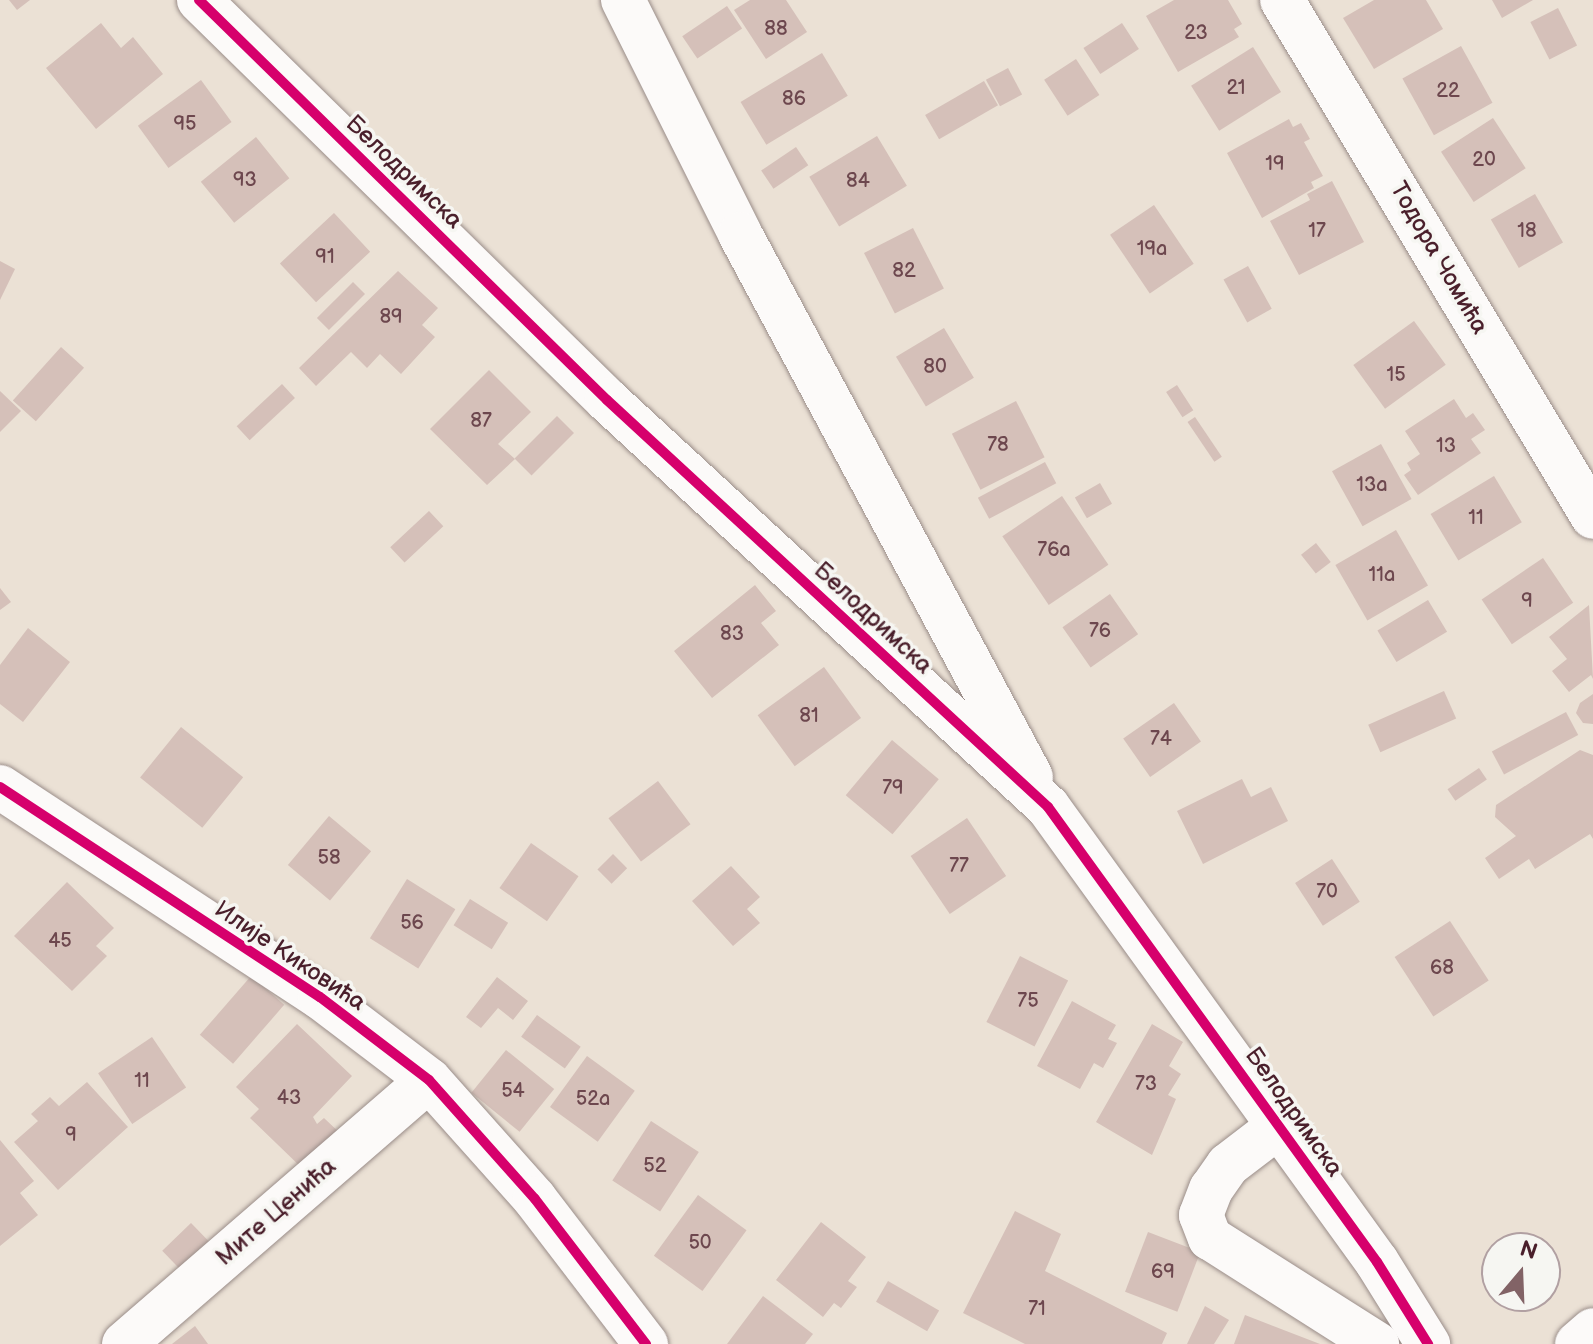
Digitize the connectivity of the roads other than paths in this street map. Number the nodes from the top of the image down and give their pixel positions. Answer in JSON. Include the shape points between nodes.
{"nodes":[{"id":1,"x":199,"y":0,"type":"edge"},
{"id":2,"x":623,"y":0,"type":"edge"},
{"id":3,"x":1282,"y":0,"type":"edge"},
{"id":4,"x":1593,"y":517,"type":"edge"},
{"id":5,"x":0,"y":787,"type":"edge"},
{"id":6,"x":1048,"y":807,"type":"junction"},
{"id":7,"x":429,"y":1080,"type":"junction"},
{"id":8,"x":1279,"y":1126,"type":"junction"},
{"id":9,"x":1593,"y":1330,"type":"edge"},
{"id":10,"x":124,"y":1344,"type":"edge"},
{"id":11,"x":646,"y":1344,"type":"edge"},
{"id":12,"x":1377,"y":1344,"type":"edge"},
{"id":13,"x":1428,"y":1344,"type":"edge"},
{"id":14,"x":1577,"y":1344,"type":"edge"}],
"edges":[{"from":1,"to":6,"type":"street","name":"Белодримска","via":[[607,400]]},
{"from":2,"to":6,"type":"street","name":"Белодримска","via":[[740,234]]},
{"from":3,"to":4,"type":"street","name":"Тодора Чомића"},
{"from":5,"to":7,"type":"street","name":"Илије Киковића","via":[[320,997]]},
{"from":6,"to":8,"type":"street","name":"Белодримска"},
{"from":7,"to":10,"type":"street","name":"Мите Ценића"},
{"from":7,"to":11,"type":"street","name":"Илије Киковића","via":[[535,1199]]},
{"from":8,"to":12,"type":"street","name":"Белодримска","via":[[1228,1165],[1211,1189],[1201,1215],[1210,1238]]},
{"from":8,"to":13,"type":"street","name":"Белодримска","via":[[1377,1262]]},
{"from":9,"to":14,"type":"street"}]}
